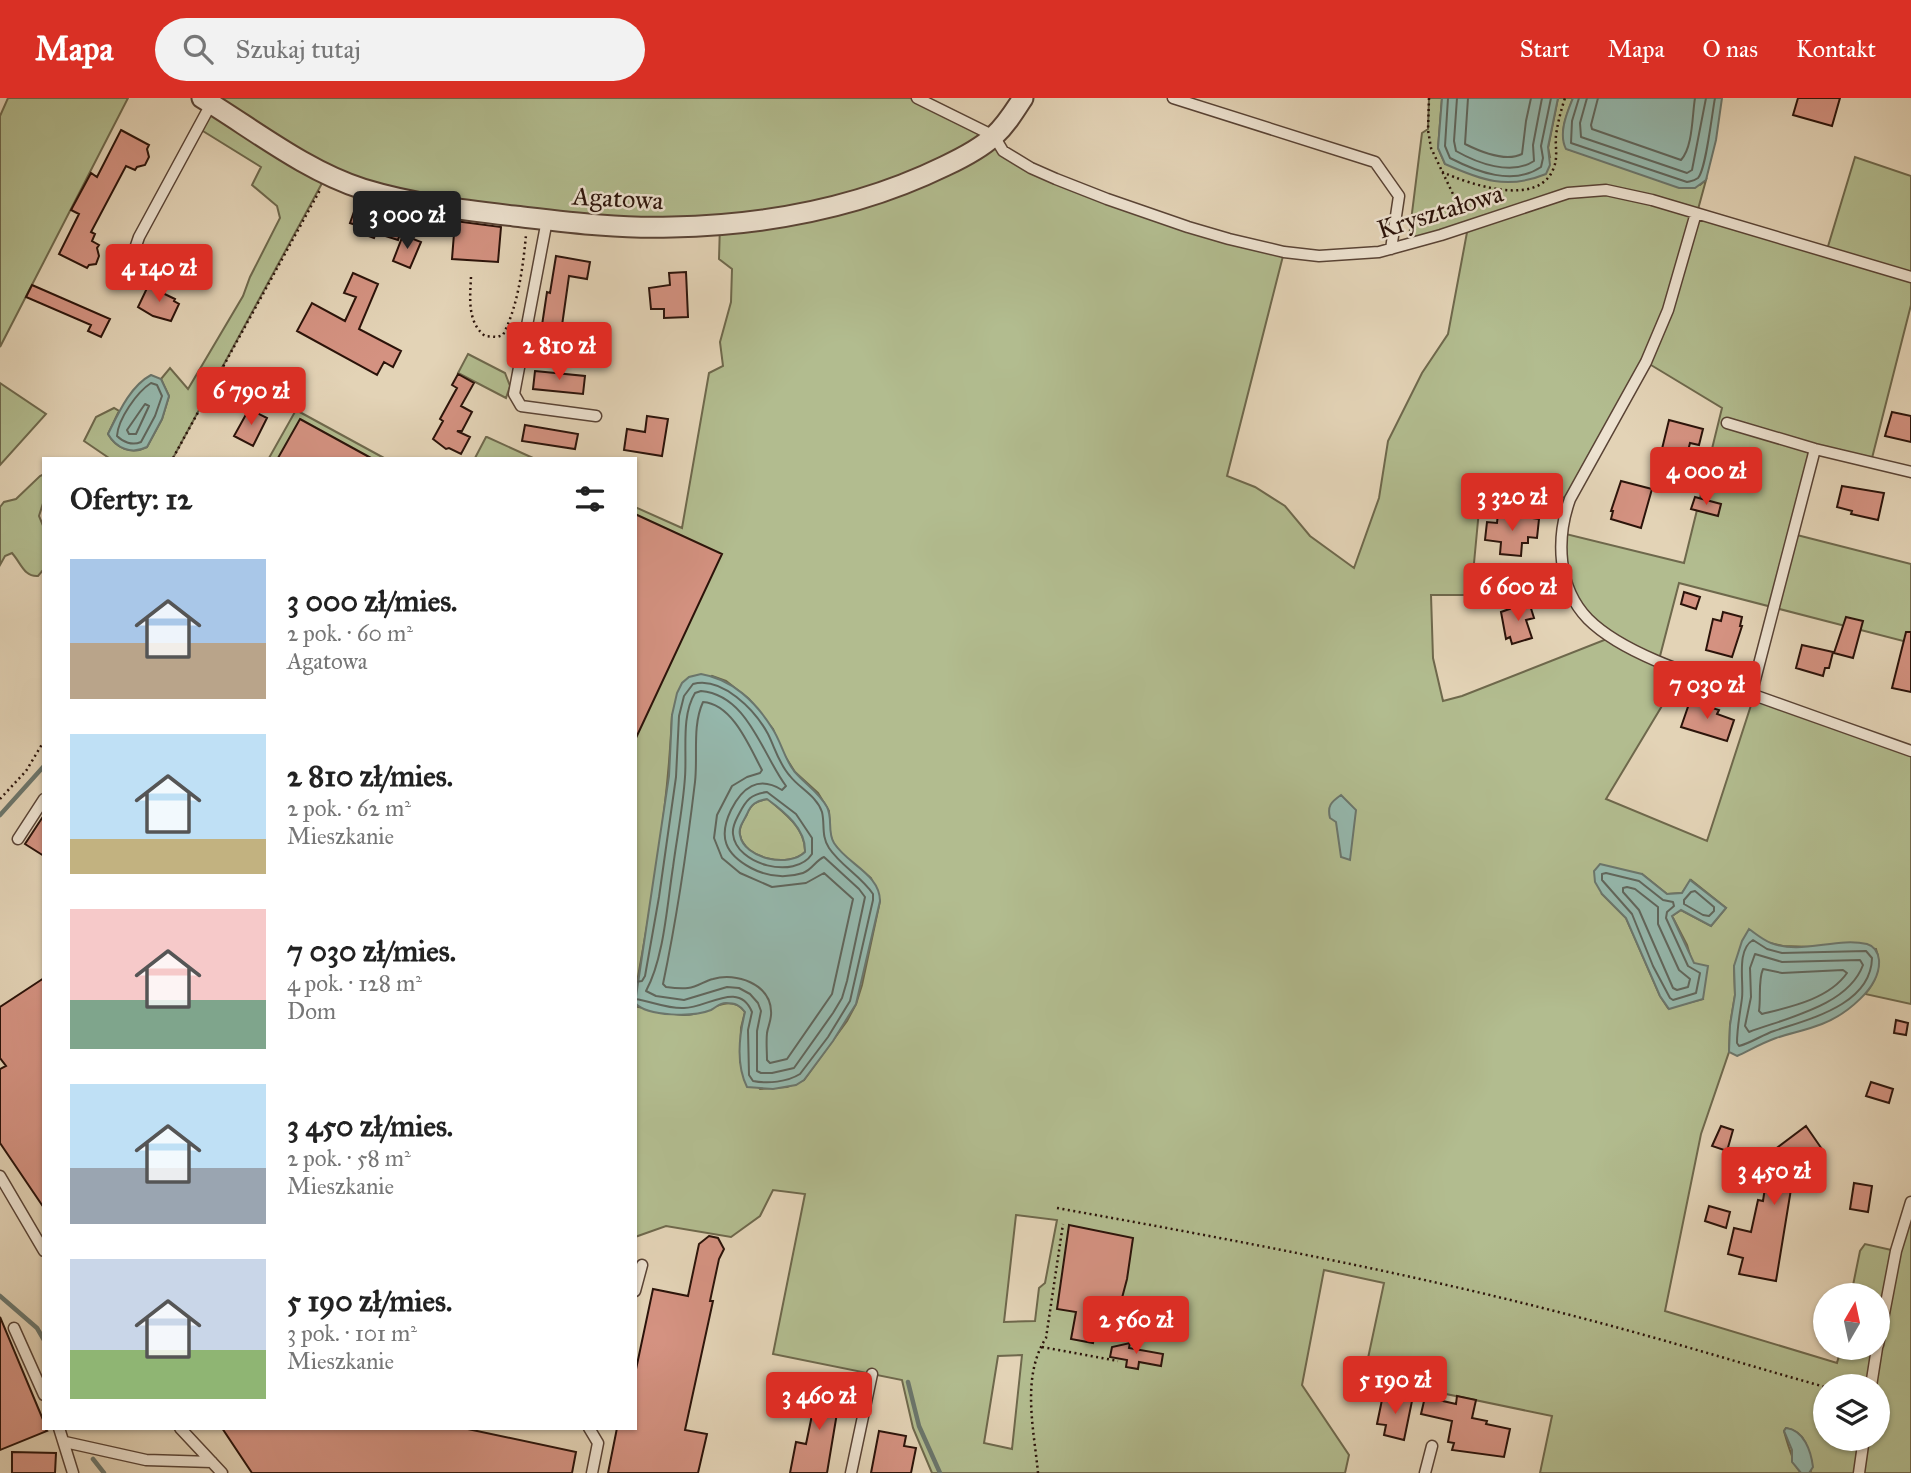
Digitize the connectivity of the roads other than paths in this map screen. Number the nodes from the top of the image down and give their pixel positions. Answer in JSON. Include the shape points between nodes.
{"nodes":[{"id":1,"x":917,"y":98,"type":"edge"},
{"id":2,"x":1023,"y":98,"type":"edge"},
{"id":3,"x":1173,"y":98,"type":"edge"},
{"id":4,"x":206,"y":101,"type":"edge"},
{"id":5,"x":994,"y":136,"type":"junction"},
{"id":6,"x":1696,"y":213,"type":"junction"},
{"id":7,"x":547,"y":220,"type":"junction"},
{"id":8,"x":1391,"y":249,"type":"junction"},
{"id":9,"x":130,"y":262,"type":"dead end"},
{"id":10,"x":1911,"y":277,"type":"edge"},
{"id":11,"x":596,"y":416,"type":"dead end"},
{"id":12,"x":1727,"y":423,"type":"dead end"},
{"id":13,"x":1815,"y":449,"type":"junction"},
{"id":14,"x":1911,"y":472,"type":"edge"},
{"id":15,"x":1751,"y":695,"type":"junction"},
{"id":16,"x":1911,"y":751,"type":"edge"},
{"id":17,"x":42,"y":802,"type":"edge"},
{"id":18,"x":18,"y":839,"type":"dead end"},
{"id":19,"x":0,"y":1176,"type":"edge"},
{"id":20,"x":1911,"y":1202,"type":"edge"},
{"id":21,"x":42,"y":1248,"type":"edge"},
{"id":22,"x":642,"y":1265,"type":"dead end"},
{"id":23,"x":1890,"y":1283,"type":"edge"},
{"id":24,"x":637,"y":1284,"type":"edge"},
{"id":25,"x":14,"y":1328,"type":"dead end"},
{"id":26,"x":872,"y":1374,"type":"dead end"},
{"id":27,"x":42,"y":1391,"type":"edge"},
{"id":28,"x":60,"y":1430,"type":"edge"},
{"id":29,"x":182,"y":1430,"type":"edge"},
{"id":30,"x":590,"y":1430,"type":"edge"},
{"id":31,"x":601,"y":1430,"type":"edge"},
{"id":32,"x":65,"y":1442,"type":"junction"},
{"id":33,"x":598,"y":1443,"type":"junction"},
{"id":34,"x":1432,"y":1446,"type":"dead end"},
{"id":35,"x":1862,"y":1451,"type":"edge"},
{"id":36,"x":212,"y":1462,"type":"junction"},
{"id":37,"x":74,"y":1473,"type":"edge"},
{"id":38,"x":222,"y":1473,"type":"edge"},
{"id":39,"x":592,"y":1473,"type":"edge"},
{"id":40,"x":851,"y":1473,"type":"edge"},
{"id":41,"x":1425,"y":1473,"type":"edge"},
{"id":42,"x":1859,"y":1473,"type":"edge"}],
"edges":[{"from":1,"to":5,"type":"lane","name":"Kryształowa"},
{"from":2,"to":5,"type":"street","name":"Agatowa"},
{"from":3,"to":8,"type":"lane","via":[[1375,162],[1399,196]]},
{"from":4,"to":7,"type":"street","name":"Agatowa","via":[[327,174],[362,188],[442,207]]},
{"from":4,"to":9,"type":"lane"},
{"from":5,"to":7,"type":"street","name":"Agatowa","via":[[967,155],[920,177],[817,210],[672,227]]},
{"from":5,"to":8,"type":"lane","name":"Kryształowa","via":[[1003,151],[1031,168],[1107,199],[1229,239],[1319,256]]},
{"from":6,"to":8,"type":"lane","name":"Kryształowa","via":[[1623,192],[1592,190],[1568,193]]},
{"from":6,"to":10,"type":"lane","name":"Kryształowa"},
{"from":6,"to":15,"type":"lane","via":[[1668,310],[1646,362],[1570,499],[1561,557],[1572,594],[1598,627],[1646,655]]},
{"from":7,"to":11,"type":"lane","via":[[514,394],[521,406]]},
{"from":12,"to":13,"type":"lane"},
{"from":13,"to":14,"type":"lane"},
{"from":13,"to":15,"type":"lane"},
{"from":15,"to":16,"type":"lane"},
{"from":17,"to":18,"type":"lane"},
{"from":19,"to":21,"type":"lane"},
{"from":20,"to":23,"type":"lane"},
{"from":22,"to":24,"type":"lane"},
{"from":25,"to":27,"type":"lane"},
{"from":26,"to":40,"type":"lane"},
{"from":28,"to":32,"type":"lane"},
{"from":29,"to":36,"type":"lane"},
{"from":30,"to":33,"type":"lane"},
{"from":31,"to":33,"type":"lane"},
{"from":32,"to":36,"type":"lane","via":[[146,1460]]},
{"from":32,"to":37,"type":"lane"},
{"from":33,"to":39,"type":"lane"},
{"from":34,"to":41,"type":"lane"},
{"from":35,"to":42,"type":"lane"},
{"from":36,"to":38,"type":"lane"}]}
